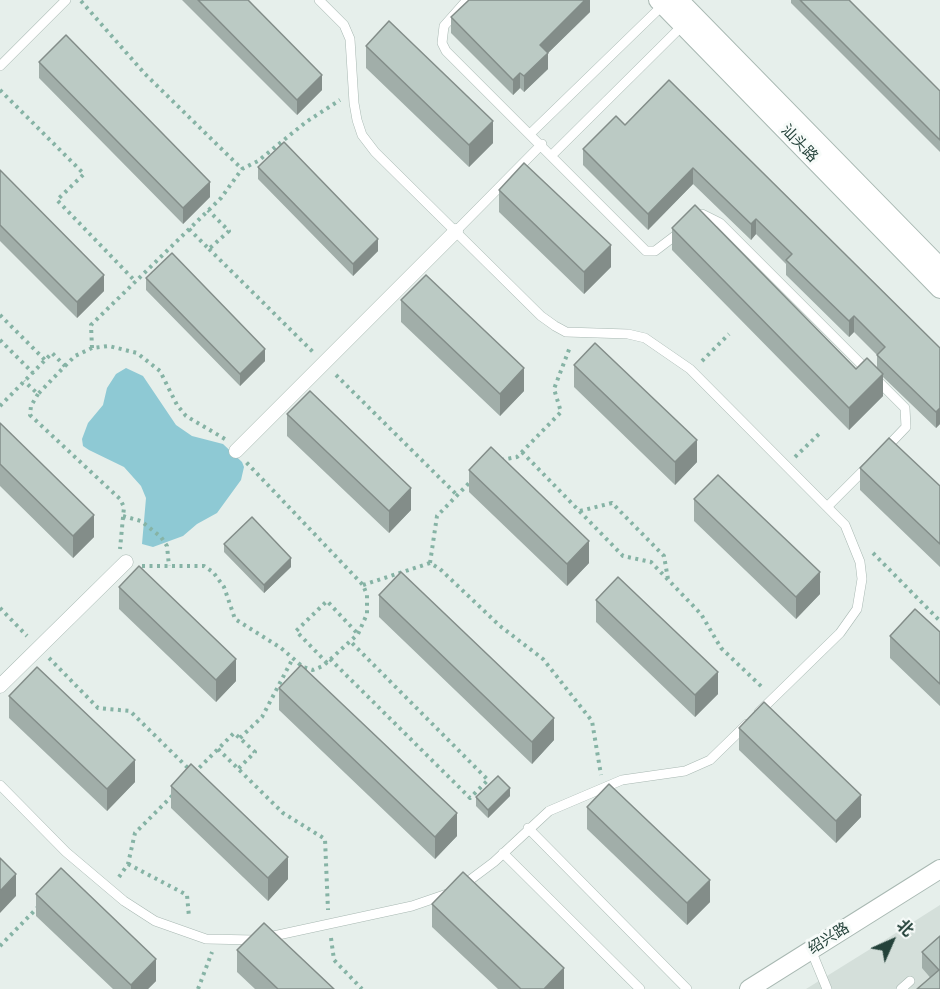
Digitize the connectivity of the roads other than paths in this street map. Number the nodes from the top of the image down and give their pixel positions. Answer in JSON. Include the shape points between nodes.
{"nodes":[{"id":1,"x":66,"y":0,"type":"edge"},
{"id":2,"x":319,"y":0,"type":"edge"},
{"id":3,"x":467,"y":0,"type":"edge"},
{"id":4,"x":667,"y":1,"type":"edge"},
{"id":5,"x":688,"y":20,"type":"junction"},
{"id":6,"x":0,"y":66,"type":"edge"},
{"id":7,"x":531,"y":133,"type":"junction"},
{"id":8,"x":542,"y":144,"type":"junction"},
{"id":9,"x":552,"y":155,"type":"junction"},
{"id":10,"x":456,"y":231,"type":"junction"},
{"id":11,"x":940,"y":267,"type":"edge"},
{"id":12,"x":940,"y":288,"type":"edge"},
{"id":13,"x":236,"y":451,"type":"road end"},
{"id":14,"x":828,"y":506,"type":"junction"},
{"id":15,"x":126,"y":562,"type":"road end"},
{"id":16,"x":0,"y":686,"type":"edge"},
{"id":17,"x":0,"y":785,"type":"edge"},
{"id":18,"x":528,"y":828,"type":"junction"},
{"id":19,"x":503,"y":853,"type":"junction"},
{"id":20,"x":940,"y":869,"type":"edge"},
{"id":21,"x":811,"y":950,"type":"junction"},
{"id":22,"x":910,"y":981,"type":"dead end"},
{"id":23,"x":640,"y":989,"type":"edge"},
{"id":24,"x":687,"y":989,"type":"edge"},
{"id":25,"x":749,"y":989,"type":"edge"},
{"id":26,"x":827,"y":989,"type":"edge"},
{"id":27,"x":901,"y":989,"type":"edge"}],
"edges":[{"from":1,"to":6,"type":"lane"},
{"from":2,"to":10,"type":"lane","via":[[344,25],[350,39],[353,91],[362,135]]},
{"from":3,"to":7,"type":"lane","via":[[444,26],[442,43]]},
{"from":4,"to":5,"type":"street","name":"汕头路"},
{"from":4,"to":7,"type":"lane"},
{"from":5,"to":9,"type":"lane"},
{"from":5,"to":11,"type":"street","name":"汕头路"},
{"from":5,"to":12,"type":"street","name":"汕头路"},
{"from":7,"to":8,"type":"lane"},
{"from":8,"to":9,"type":"lane"},
{"from":8,"to":10,"type":"lane"},
{"from":9,"to":14,"type":"lane","via":[[646,251],[655,252],[702,214],[720,223],[905,408],[906,427],[901,434]]},
{"from":10,"to":13,"type":"street"},
{"from":10,"to":14,"type":"lane","via":[[541,316],[566,332],[628,333],[645,338],[692,371]]},
{"from":14,"to":18,"type":"lane","via":[[845,525],[855,545],[862,579],[857,609],[840,633],[710,760],[685,771],[622,780],[600,788],[549,811]]},
{"from":15,"to":16,"type":"street"},
{"from":17,"to":19,"type":"lane","via":[[110,890],[154,921],[216,940],[254,940],[439,898],[472,881]]},
{"from":18,"to":19,"type":"lane"},
{"from":18,"to":24,"type":"lane"},
{"from":19,"to":23,"type":"lane"},
{"from":20,"to":21,"type":"street","name":"绍兴路"},
{"from":21,"to":25,"type":"street","name":"绍兴路"},
{"from":21,"to":26,"type":"lane"},
{"from":22,"to":27,"type":"lane"}]}
